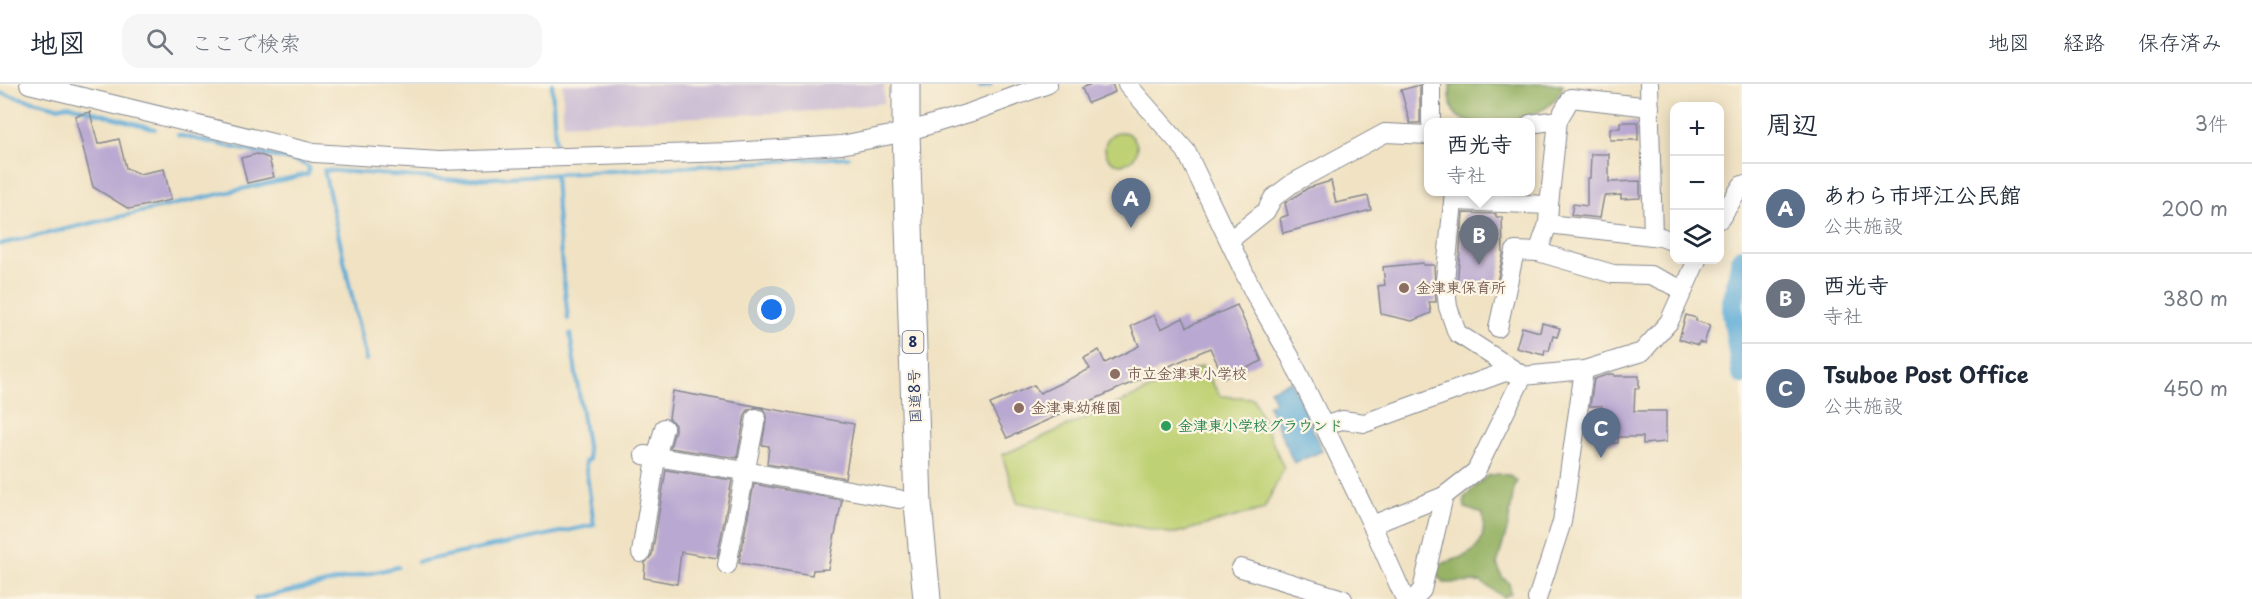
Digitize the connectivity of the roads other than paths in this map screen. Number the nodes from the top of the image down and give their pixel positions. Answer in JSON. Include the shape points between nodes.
{"nodes":[{"id":1,"x":29,"y":84,"type":"edge"},
{"id":2,"x":906,"y":84,"type":"edge"},
{"id":3,"x":1048,"y":84,"type":"edge"},
{"id":4,"x":1127,"y":84,"type":"edge"},
{"id":5,"x":1431,"y":84,"type":"edge"},
{"id":6,"x":1649,"y":84,"type":"edge"},
{"id":7,"x":1650,"y":107,"type":"junction"},
{"id":8,"x":1431,"y":118,"type":"edge"},
{"id":9,"x":1558,"y":120,"type":"junction"},
{"id":10,"x":1535,"y":123,"type":"edge"},
{"id":11,"x":906,"y":132,"type":"junction"},
{"id":12,"x":1424,"y":135,"type":"edge"},
{"id":13,"x":1742,"y":185,"type":"edge"},
{"id":14,"x":1455,"y":196,"type":"edge"},
{"id":15,"x":1549,"y":205,"type":"junction"},
{"id":16,"x":1724,"y":212,"type":"edge"},
{"id":17,"x":1548,"y":224,"type":"junction"},
{"id":18,"x":1653,"y":236,"type":"junction"},
{"id":19,"x":1230,"y":240,"type":"junction"},
{"id":20,"x":1670,"y":241,"type":"edge"},
{"id":21,"x":1538,"y":252,"type":"junction"},
{"id":22,"x":1695,"y":264,"type":"edge"},
{"id":23,"x":1684,"y":290,"type":"junction"},
{"id":24,"x":1498,"y":328,"type":"dead end"},
{"id":25,"x":1584,"y":370,"type":"junction"},
{"id":26,"x":1523,"y":376,"type":"junction"},
{"id":27,"x":756,"y":418,"type":"dead end"},
{"id":28,"x":1323,"y":426,"type":"junction"},
{"id":29,"x":664,"y":428,"type":"dead end"},
{"id":30,"x":650,"y":457,"type":"junction"},
{"id":31,"x":745,"y":471,"type":"junction"},
{"id":32,"x":1444,"y":496,"type":"junction"},
{"id":33,"x":900,"y":499,"type":"dead end"},
{"id":34,"x":1372,"y":525,"type":"junction"},
{"id":35,"x":641,"y":553,"type":"dead end"},
{"id":36,"x":727,"y":565,"type":"dead end"},
{"id":37,"x":1240,"y":568,"type":"dead end"},
{"id":38,"x":927,"y":599,"type":"edge"},
{"id":39,"x":1343,"y":599,"type":"edge"},
{"id":40,"x":1404,"y":599,"type":"edge"},
{"id":41,"x":1414,"y":599,"type":"edge"},
{"id":42,"x":1538,"y":599,"type":"edge"}],
"edges":[{"from":1,"to":11,"type":"street","via":[[314,153],[439,161],[797,148],[841,145]]},
{"from":2,"to":11,"type":"highway","name":"国道8号","number":"8"},
{"from":3,"to":11,"type":"street"},
{"from":4,"to":19,"type":"street","via":[[1186,151]]},
{"from":5,"to":8,"type":"street"},
{"from":6,"to":7,"type":"street"},
{"from":7,"to":9,"type":"street","via":[[1571,98]]},
{"from":7,"to":18,"type":"street"},
{"from":9,"to":10,"type":"street"},
{"from":9,"to":15,"type":"street"},
{"from":11,"to":38,"type":"highway","name":"国道8号","number":"8","via":[[918,504]]},
{"from":12,"to":19,"type":"street","via":[[1385,133],[1293,183]]},
{"from":13,"to":16,"type":"street"},
{"from":14,"to":15,"type":"street"},
{"from":14,"to":26,"type":"street","via":[[1445,280],[1448,307],[1457,333]]},
{"from":15,"to":17,"type":"street"},
{"from":17,"to":18,"type":"street"},
{"from":17,"to":21,"type":"street"},
{"from":18,"to":20,"type":"street"},
{"from":19,"to":28,"type":"street"},
{"from":21,"to":23,"type":"street","via":[[1613,274],[1650,275]]},
{"from":21,"to":24,"type":"street","via":[[1515,251]]},
{"from":22,"to":23,"type":"street"},
{"from":23,"to":25,"type":"street","via":[[1669,322],[1642,352]]},
{"from":25,"to":26,"type":"street"},
{"from":25,"to":42,"type":"street","via":[[1562,522]]},
{"from":26,"to":28,"type":"street","via":[[1505,372],[1365,423],[1342,420]]},
{"from":26,"to":32,"type":"street","via":[[1476,471]]},
{"from":27,"to":31,"type":"street"},
{"from":28,"to":34,"type":"street"},
{"from":29,"to":30,"type":"street"},
{"from":30,"to":31,"type":"street"},
{"from":30,"to":35,"type":"street"},
{"from":31,"to":33,"type":"street"},
{"from":31,"to":36,"type":"street"},
{"from":32,"to":34,"type":"street"},
{"from":32,"to":41,"type":"street","via":[[1422,590]]},
{"from":34,"to":40,"type":"street"},
{"from":37,"to":39,"type":"street"}]}
